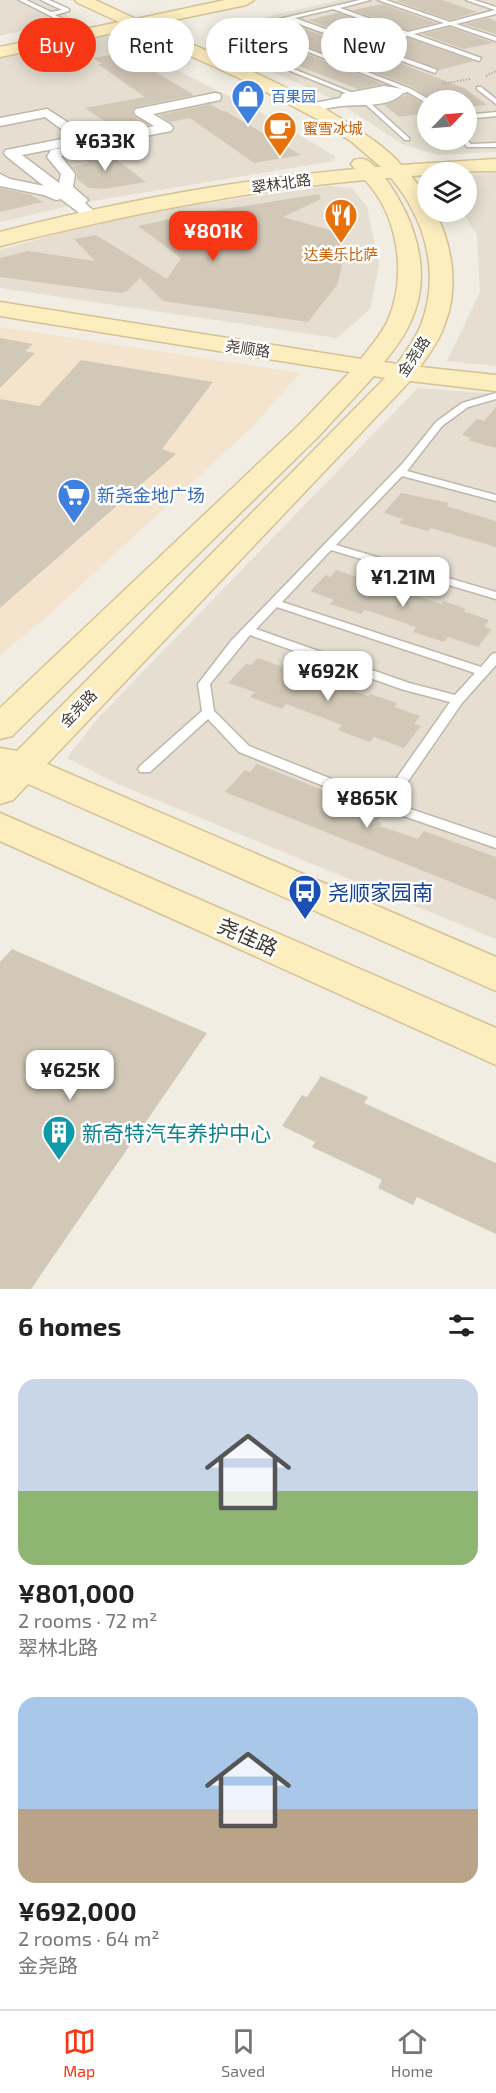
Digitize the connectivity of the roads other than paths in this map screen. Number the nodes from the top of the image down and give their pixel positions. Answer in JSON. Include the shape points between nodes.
{"nodes":[{"id":1,"x":22,"y":0,"type":"edge"},
{"id":2,"x":44,"y":0,"type":"edge"},
{"id":3,"x":83,"y":0,"type":"edge"},
{"id":4,"x":211,"y":0,"type":"edge"},
{"id":5,"x":246,"y":0,"type":"edge"},
{"id":6,"x":367,"y":0,"type":"edge"},
{"id":7,"x":381,"y":0,"type":"edge"},
{"id":8,"x":469,"y":0,"type":"edge"},
{"id":9,"x":54,"y":7,"type":"edge"},
{"id":10,"x":334,"y":8,"type":"junction"},
{"id":11,"x":495,"y":12,"type":"edge"},
{"id":12,"x":67,"y":18,"type":"edge"},
{"id":13,"x":111,"y":18,"type":"edge"},
{"id":14,"x":139,"y":18,"type":"edge"},
{"id":15,"x":147,"y":18,"type":"edge"},
{"id":16,"x":288,"y":18,"type":"edge"},
{"id":17,"x":108,"y":20,"type":"edge"},
{"id":18,"x":453,"y":24,"type":"junction"},
{"id":19,"x":108,"y":26,"type":"edge"},
{"id":20,"x":409,"y":34,"type":"junction"},
{"id":21,"x":496,"y":39,"type":"edge"},
{"id":22,"x":18,"y":40,"type":"edge"},
{"id":23,"x":0,"y":44,"type":"edge"},
{"id":24,"x":0,"y":52,"type":"edge"},
{"id":25,"x":194,"y":57,"type":"edge"},
{"id":26,"x":479,"y":58,"type":"dead end"},
{"id":27,"x":407,"y":61,"type":"edge"},
{"id":28,"x":194,"y":63,"type":"edge"},
{"id":29,"x":435,"y":71,"type":"dead end"},
{"id":30,"x":292,"y":72,"type":"edge"},
{"id":31,"x":361,"y":72,"type":"edge"},
{"id":32,"x":479,"y":88,"type":"dead end"},
{"id":33,"x":403,"y":91,"type":"junction"},
{"id":34,"x":215,"y":97,"type":"dead end"},
{"id":35,"x":417,"y":97,"type":"edge"},
{"id":36,"x":355,"y":99,"type":"junction"},
{"id":37,"x":496,"y":102,"type":"edge"},
{"id":38,"x":309,"y":108,"type":"junction"},
{"id":39,"x":496,"y":114,"type":"edge"},
{"id":40,"x":477,"y":116,"type":"edge"},
{"id":41,"x":0,"y":122,"type":"edge"},
{"id":42,"x":407,"y":139,"type":"dead end"},
{"id":43,"x":496,"y":145,"type":"edge"},
{"id":44,"x":477,"y":146,"type":"edge"},
{"id":45,"x":496,"y":159,"type":"edge"},
{"id":46,"x":496,"y":165,"type":"edge"},
{"id":47,"x":381,"y":169,"type":"junction"},
{"id":48,"x":0,"y":178,"type":"edge"},
{"id":49,"x":87,"y":212,"type":"junction"},
{"id":50,"x":0,"y":232,"type":"edge"},
{"id":51,"x":0,"y":240,"type":"edge"},
{"id":52,"x":0,"y":309,"type":"edge"},
{"id":53,"x":368,"y":368,"type":"junction"},
{"id":54,"x":404,"y":374,"type":"junction"},
{"id":55,"x":496,"y":383,"type":"edge"},
{"id":56,"x":496,"y":396,"type":"edge"},
{"id":57,"x":400,"y":472,"type":"junction"},
{"id":58,"x":496,"y":498,"type":"edge"},
{"id":59,"x":329,"y":546,"type":"junction"},
{"id":60,"x":496,"y":596,"type":"edge"},
{"id":61,"x":274,"y":603,"type":"junction"},
{"id":62,"x":248,"y":630,"type":"junction"},
{"id":63,"x":495,"y":659,"type":"edge"},
{"id":64,"x":482,"y":671,"type":"junction"},
{"id":65,"x":458,"y":700,"type":"junction"},
{"id":66,"x":208,"y":712,"type":"junction"},
{"id":67,"x":0,"y":728,"type":"edge"},
{"id":68,"x":145,"y":769,"type":"dead end"},
{"id":69,"x":7,"y":772,"type":"edge"},
{"id":70,"x":385,"y":804,"type":"junction"},
{"id":71,"x":0,"y":826,"type":"edge"},
{"id":72,"x":496,"y":843,"type":"edge"},
{"id":73,"x":496,"y":975,"type":"edge"},
{"id":74,"x":496,"y":1047,"type":"edge"}],
"edges":[{"from":1,"to":9,"type":"lane"},
{"from":2,"to":9,"type":"lane","via":[[67,10]]},
{"from":3,"to":13,"type":"main road","name":"金尧路"},
{"from":4,"to":14,"type":"main road"},
{"from":5,"to":15,"type":"main road"},
{"from":6,"to":10,"type":"lane"},
{"from":7,"to":18,"type":"lane"},
{"from":8,"to":11,"type":"lane"},
{"from":9,"to":12,"type":"lane"},
{"from":9,"to":17,"type":"main road","name":"金尧路"},
{"from":10,"to":16,"type":"lane"},
{"from":10,"to":20,"type":"lane"},
{"from":11,"to":18,"type":"lane"},
{"from":18,"to":20,"type":"lane"},
{"from":18,"to":21,"type":"lane"},
{"from":19,"to":24,"type":"main road"},
{"from":20,"to":26,"type":"lane"},
{"from":22,"to":23,"type":"main road"},
{"from":25,"to":38,"type":"main road","name":"金尧路"},
{"from":27,"to":29,"type":"lane"},
{"from":28,"to":47,"type":"main road","name":"金尧路","via":[[309,124],[344,150]]},
{"from":30,"to":36,"type":"lane"},
{"from":31,"to":33,"type":"lane"},
{"from":32,"to":37,"type":"lane"},
{"from":33,"to":35,"type":"lane"},
{"from":33,"to":36,"type":"street"},
{"from":34,"to":49,"type":"street","via":[[141,112],[166,128],[57,153],[54,157],[68,174],[65,188]]},
{"from":36,"to":38,"type":"street"},
{"from":36,"to":42,"type":"lane"},
{"from":38,"to":47,"type":"main road","name":"金尧路","via":[[363,140]]},
{"from":39,"to":40,"type":"lane"},
{"from":41,"to":49,"type":"street","via":[[47,113],[84,139],[11,153]]},
{"from":43,"to":44,"type":"lane"},
{"from":45,"to":47,"type":"main road","name":"翠林北路"},
{"from":46,"to":47,"type":"main road","name":"翠林北路"},
{"from":47,"to":49,"type":"main road","name":"翠林北路","via":[[202,189]]},
{"from":47,"to":51,"type":"main road","name":"翠林北路","via":[[213,193],[52,225]]},
{"from":47,"to":53,"type":"main road","name":"金尧路","via":[[411,256],[407,301],[399,323]]},
{"from":47,"to":54,"type":"main road","name":"金尧路","via":[[417,196],[434,229],[440,257],[441,285],[433,326]]},
{"from":48,"to":49,"type":"street","via":[[5,183],[49,191]]},
{"from":49,"to":50,"type":"main road","name":"翠林北路"},
{"from":52,"to":53,"type":"main road","name":"尧顺路"},
{"from":53,"to":54,"type":"main road","name":"尧顺路"},
{"from":53,"to":67,"type":"main road","name":"金尧路"},
{"from":54,"to":55,"type":"main road","name":"尧顺路"},
{"from":54,"to":69,"type":"main road","name":"金尧路"},
{"from":56,"to":57,"type":"lane","via":[[465,405],[439,424]]},
{"from":57,"to":58,"type":"lane"},
{"from":57,"to":59,"type":"lane"},
{"from":59,"to":60,"type":"lane"},
{"from":59,"to":61,"type":"lane"},
{"from":61,"to":62,"type":"lane"},
{"from":61,"to":64,"type":"lane"},
{"from":62,"to":65,"type":"lane","via":[[405,686]]},
{"from":62,"to":66,"type":"lane","via":[[204,684]]},
{"from":63,"to":64,"type":"lane"},
{"from":64,"to":65,"type":"lane"},
{"from":65,"to":70,"type":"lane"},
{"from":66,"to":68,"type":"lane"},
{"from":66,"to":70,"type":"lane","via":[[244,749]]},
{"from":69,"to":73,"type":"main road"},
{"from":70,"to":72,"type":"lane"},
{"from":71,"to":74,"type":"main road","name":"尧佳路"}]}
